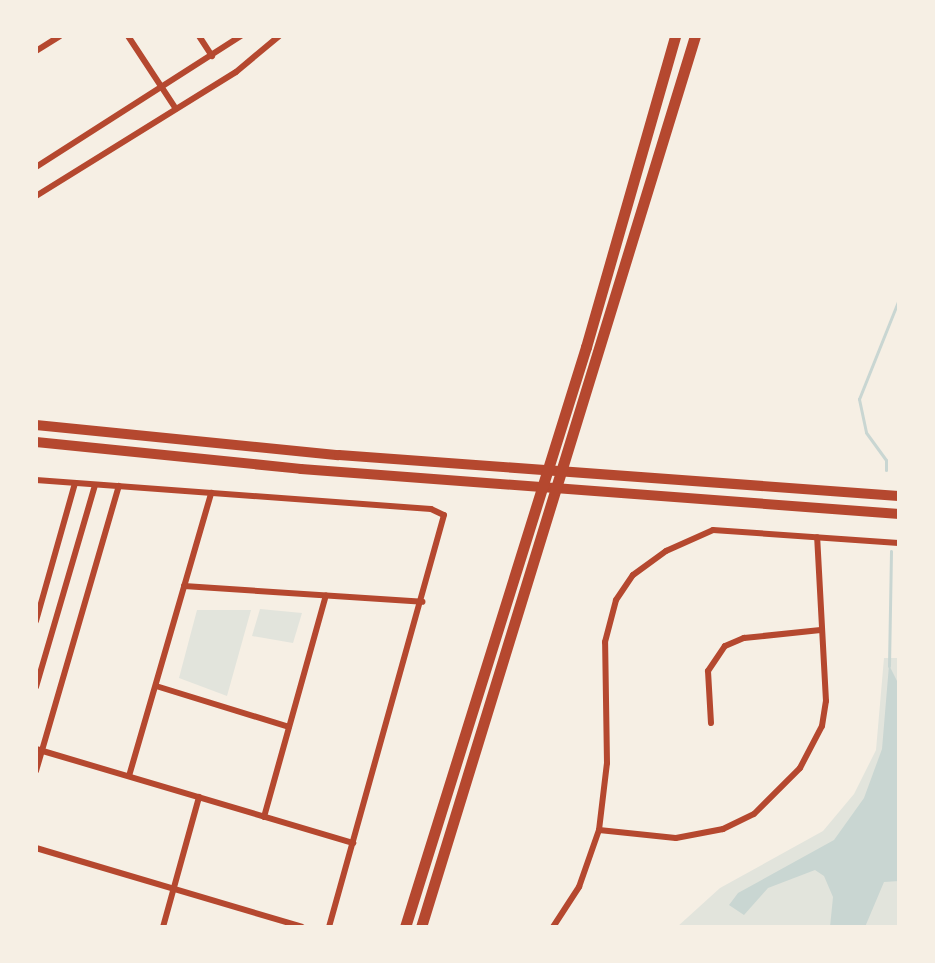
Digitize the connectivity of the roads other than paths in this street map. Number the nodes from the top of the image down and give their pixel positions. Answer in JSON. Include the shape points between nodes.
{"nodes":[{"id":1,"x":60,"y":36,"type":"edge"},
{"id":2,"x":128,"y":36,"type":"edge"},
{"id":3,"x":199,"y":36,"type":"edge"},
{"id":4,"x":241,"y":36,"type":"edge"},
{"id":5,"x":279,"y":36,"type":"edge"},
{"id":6,"x":675,"y":36,"type":"edge"},
{"id":7,"x":697,"y":36,"type":"edge"},
{"id":8,"x":36,"y":51,"type":"edge"},
{"id":9,"x":212,"y":56,"type":"junction"},
{"id":10,"x":162,"y":87,"type":"junction"},
{"id":11,"x":176,"y":109,"type":"junction"},
{"id":12,"x":37,"y":165,"type":"edge"},
{"id":13,"x":36,"y":196,"type":"edge"},
{"id":14,"x":36,"y":425,"type":"edge"},
{"id":15,"x":36,"y":442,"type":"edge"},
{"id":16,"x":36,"y":480,"type":"edge"},
{"id":17,"x":75,"y":483,"type":"junction"},
{"id":18,"x":95,"y":485,"type":"junction"},
{"id":19,"x":119,"y":486,"type":"junction"},
{"id":20,"x":211,"y":493,"type":"junction"},
{"id":21,"x":899,"y":496,"type":"edge"},
{"id":22,"x":899,"y":514,"type":"edge"},
{"id":23,"x":817,"y":537,"type":"junction"},
{"id":24,"x":899,"y":543,"type":"edge"},
{"id":25,"x":184,"y":586,"type":"junction"},
{"id":26,"x":326,"y":595,"type":"junction"},
{"id":27,"x":422,"y":602,"type":"junction"},
{"id":28,"x":36,"y":621,"type":"edge"},
{"id":29,"x":821,"y":630,"type":"junction"},
{"id":30,"x":156,"y":686,"type":"junction"},
{"id":31,"x":36,"y":687,"type":"edge"},
{"id":32,"x":711,"y":723,"type":"dead end"},
{"id":33,"x":289,"y":727,"type":"junction"},
{"id":34,"x":39,"y":750,"type":"edge"},
{"id":35,"x":36,"y":771,"type":"edge"},
{"id":36,"x":129,"y":776,"type":"junction"},
{"id":37,"x":199,"y":797,"type":"junction"},
{"id":38,"x":264,"y":817,"type":"junction"},
{"id":39,"x":599,"y":830,"type":"junction"},
{"id":40,"x":353,"y":843,"type":"junction"},
{"id":41,"x":36,"y":848,"type":"edge"},
{"id":42,"x":174,"y":890,"type":"junction"},
{"id":43,"x":163,"y":927,"type":"edge"},
{"id":44,"x":302,"y":927,"type":"edge"},
{"id":45,"x":329,"y":927,"type":"edge"},
{"id":46,"x":405,"y":927,"type":"edge"},
{"id":47,"x":421,"y":927,"type":"edge"},
{"id":48,"x":553,"y":927,"type":"edge"}],
"edges":[{"from":1,"to":8,"type":"street"},
{"from":2,"to":10,"type":"street"},
{"from":3,"to":9,"type":"street"},
{"from":4,"to":9,"type":"street"},
{"from":5,"to":11,"type":"street","via":[[236,72]]},
{"from":6,"to":46,"type":"highway"},
{"from":7,"to":47,"type":"highway"},
{"from":9,"to":10,"type":"street"},
{"from":10,"to":11,"type":"street"},
{"from":10,"to":12,"type":"street"},
{"from":11,"to":13,"type":"street"},
{"from":14,"to":21,"type":"highway","via":[[339,455]]},
{"from":15,"to":22,"type":"highway","via":[[301,469]]},
{"from":16,"to":17,"type":"street"},
{"from":17,"to":18,"type":"street"},
{"from":17,"to":28,"type":"street"},
{"from":18,"to":19,"type":"street"},
{"from":18,"to":31,"type":"street"},
{"from":19,"to":20,"type":"street"},
{"from":19,"to":34,"type":"street"},
{"from":20,"to":25,"type":"street"},
{"from":20,"to":27,"type":"street","via":[[431,509],[444,515]]},
{"from":23,"to":24,"type":"street"},
{"from":23,"to":29,"type":"street"},
{"from":23,"to":39,"type":"street","via":[[713,530],[676,545],[633,575],[616,600],[605,642],[607,763]]},
{"from":25,"to":26,"type":"street"},
{"from":25,"to":30,"type":"street"},
{"from":26,"to":27,"type":"street"},
{"from":26,"to":33,"type":"street"},
{"from":27,"to":40,"type":"street"},
{"from":29,"to":32,"type":"street","via":[[744,638],[725,646],[708,671]]},
{"from":29,"to":39,"type":"street","via":[[822,726],[800,768],[754,814],[688,838]]},
{"from":30,"to":33,"type":"street"},
{"from":30,"to":36,"type":"street"},
{"from":33,"to":38,"type":"street"},
{"from":34,"to":35,"type":"street"},
{"from":34,"to":36,"type":"street"},
{"from":36,"to":37,"type":"street"},
{"from":37,"to":38,"type":"street"},
{"from":37,"to":42,"type":"street"},
{"from":38,"to":40,"type":"street"},
{"from":39,"to":48,"type":"street","via":[[579,887]]},
{"from":40,"to":45,"type":"street"},
{"from":41,"to":42,"type":"street"},
{"from":42,"to":43,"type":"street"},
{"from":42,"to":44,"type":"street"}]}
